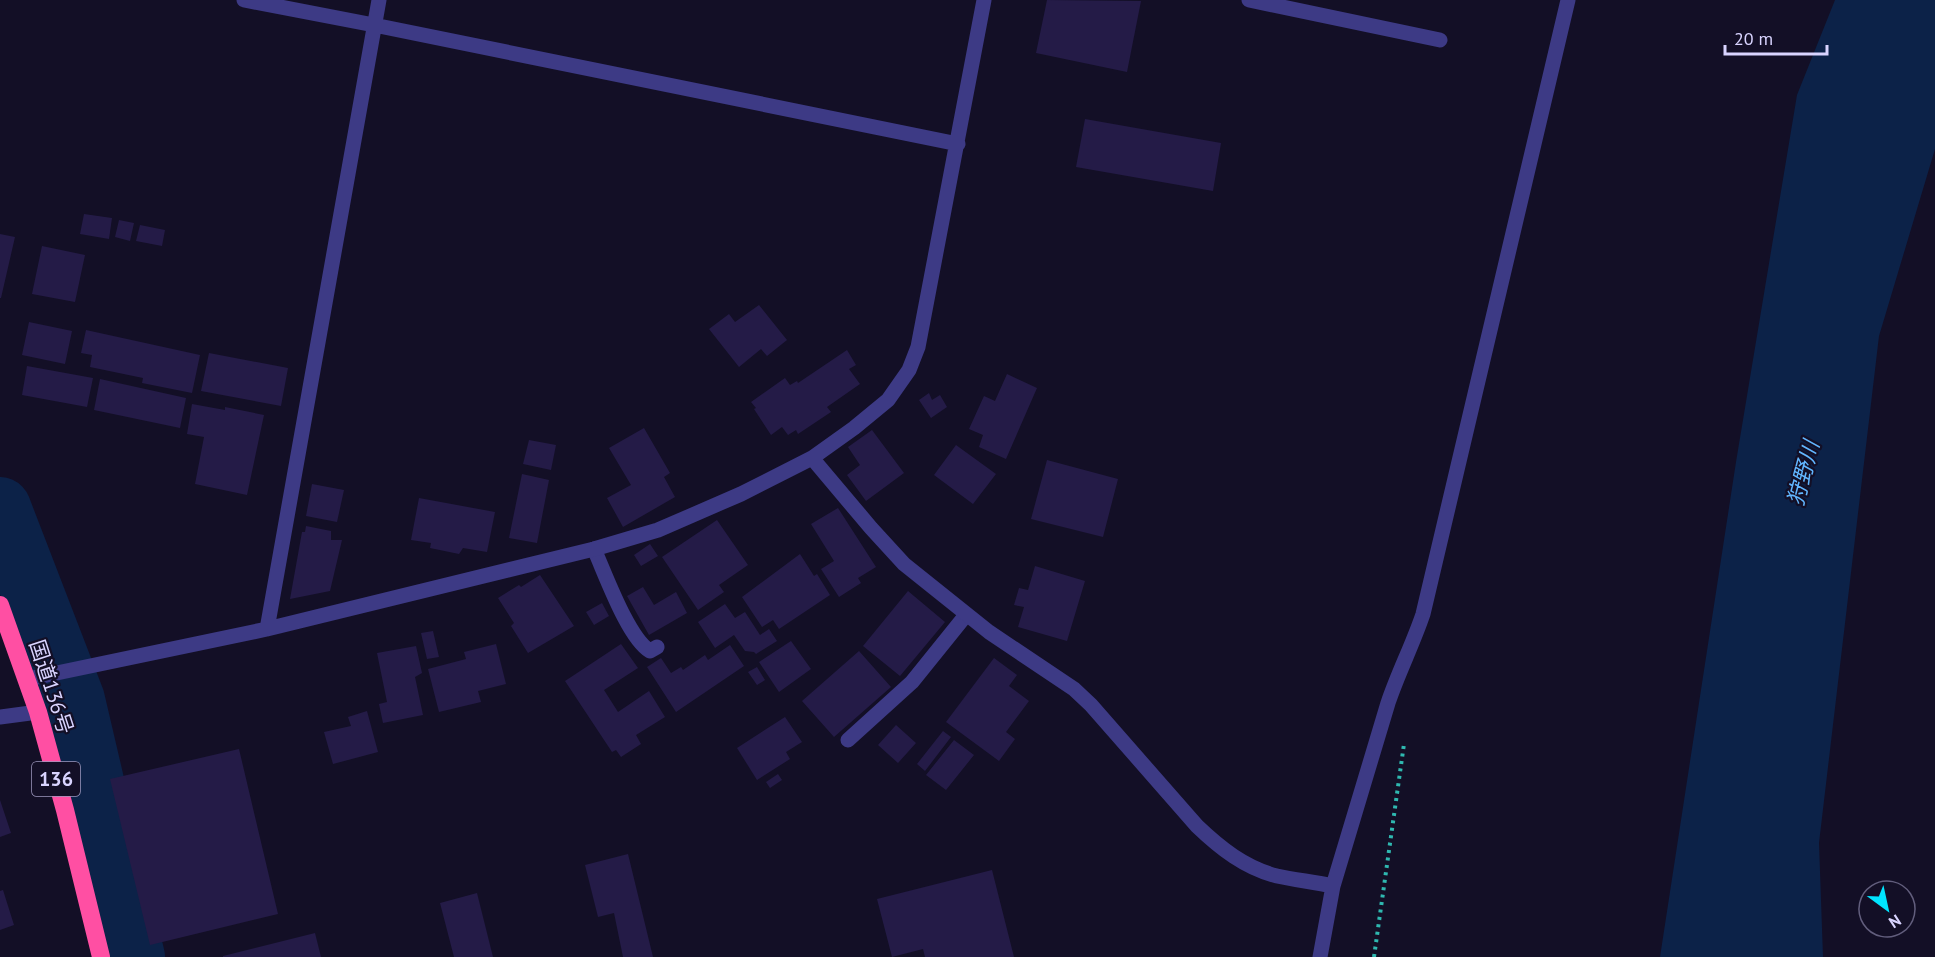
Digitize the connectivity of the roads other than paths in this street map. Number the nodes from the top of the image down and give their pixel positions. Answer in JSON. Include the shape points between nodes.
{"nodes":[{"id":1,"x":244,"y":0,"type":"edge"},
{"id":2,"x":379,"y":0,"type":"edge"},
{"id":3,"x":984,"y":0,"type":"edge"},
{"id":4,"x":1249,"y":0,"type":"edge"},
{"id":5,"x":1568,"y":0,"type":"edge"},
{"id":6,"x":1310,"y":6,"type":"edge"},
{"id":7,"x":374,"y":25,"type":"junction"},
{"id":8,"x":1440,"y":40,"type":"dead end"},
{"id":9,"x":958,"y":144,"type":"junction"},
{"id":10,"x":812,"y":458,"type":"junction"},
{"id":11,"x":594,"y":549,"type":"junction"},
{"id":12,"x":0,"y":605,"type":"edge"},
{"id":13,"x":966,"y":615,"type":"junction"},
{"id":14,"x":267,"y":629,"type":"junction"},
{"id":15,"x":657,"y":647,"type":"dead end"},
{"id":16,"x":28,"y":679,"type":"junction"},
{"id":17,"x":38,"y":712,"type":"junction"},
{"id":18,"x":0,"y":717,"type":"edge"},
{"id":19,"x":848,"y":740,"type":"dead end"},
{"id":20,"x":1333,"y":886,"type":"junction"},
{"id":21,"x":101,"y":957,"type":"edge"},
{"id":22,"x":1320,"y":957,"type":"edge"}],
"edges":[{"from":1,"to":7,"type":"street"},
{"from":2,"to":7,"type":"street"},
{"from":3,"to":9,"type":"street"},
{"from":4,"to":6,"type":"street"},
{"from":5,"to":20,"type":"street","via":[[1423,614],[1397,675]]},
{"from":6,"to":8,"type":"street"},
{"from":7,"to":9,"type":"street"},
{"from":7,"to":14,"type":"street"},
{"from":9,"to":10,"type":"street","via":[[918,347],[909,370],[888,400]]},
{"from":10,"to":11,"type":"street","via":[[658,530]]},
{"from":10,"to":13,"type":"street","via":[[904,564]]},
{"from":11,"to":14,"type":"street"},
{"from":11,"to":15,"type":"street","via":[[628,626],[644,647],[650,651]]},
{"from":12,"to":16,"type":"highway","name":"国道136号","number":"136"},
{"from":13,"to":19,"type":"street","via":[[912,682]]},
{"from":13,"to":20,"type":"street","via":[[1074,689],[1216,844],[1243,862],[1275,875]]},
{"from":14,"to":16,"type":"street"},
{"from":16,"to":17,"type":"highway","name":"国道136号","number":"136"},
{"from":17,"to":18,"type":"street"},
{"from":17,"to":21,"type":"highway","name":"国道136号","number":"136"},
{"from":20,"to":22,"type":"street"}]}
